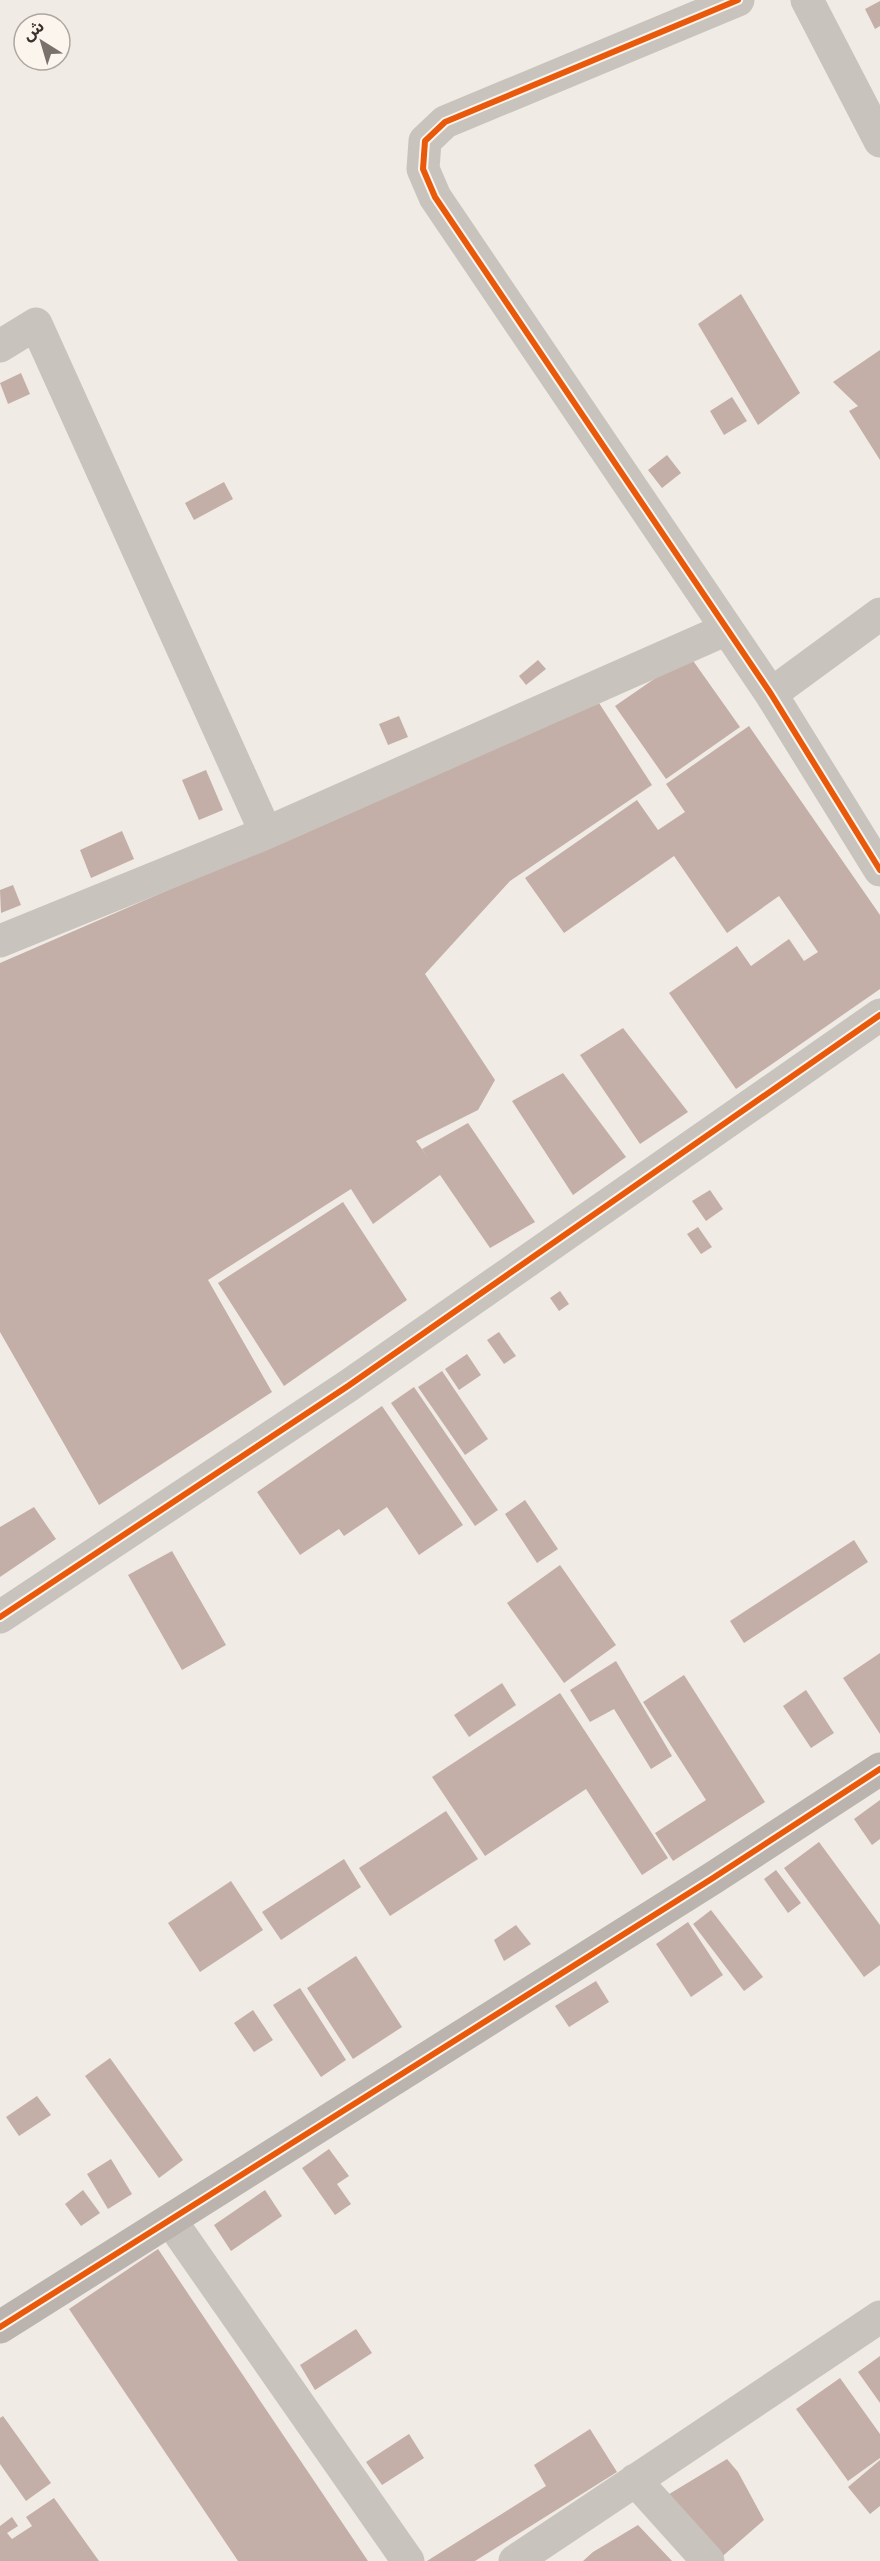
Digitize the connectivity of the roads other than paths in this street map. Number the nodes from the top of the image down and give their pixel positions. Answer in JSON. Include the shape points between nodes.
{"nodes":[{"id":1,"x":738,"y":0,"type":"edge"},
{"id":2,"x":807,"y":0,"type":"edge"},
{"id":3,"x":880,"y":141,"type":"edge"},
{"id":4,"x":0,"y":346,"type":"edge"},
{"id":5,"x":880,"y":614,"type":"edge"},
{"id":6,"x":727,"y":629,"type":"junction"},
{"id":7,"x":771,"y":694,"type":"junction"},
{"id":8,"x":266,"y":833,"type":"junction"},
{"id":9,"x":880,"y":870,"type":"edge"},
{"id":10,"x":0,"y":941,"type":"edge"},
{"id":11,"x":880,"y":1015,"type":"edge"},
{"id":12,"x":0,"y":1617,"type":"edge"},
{"id":13,"x":880,"y":1769,"type":"edge"},
{"id":14,"x":171,"y":2221,"type":"junction"},
{"id":15,"x":880,"y":2317,"type":"edge"},
{"id":16,"x":0,"y":2327,"type":"edge"},
{"id":17,"x":635,"y":2480,"type":"junction"},
{"id":18,"x":408,"y":2561,"type":"edge"},
{"id":19,"x":516,"y":2561,"type":"edge"},
{"id":20,"x":708,"y":2561,"type":"edge"}],
"edges":[{"from":1,"to":6,"type":"street","via":[[445,122],[425,141],[423,169],[435,197]]},
{"from":2,"to":3,"type":"street"},
{"from":4,"to":8,"type":"street","via":[[36,324]]},
{"from":5,"to":7,"type":"street"},
{"from":6,"to":7,"type":"street"},
{"from":6,"to":8,"type":"street"},
{"from":7,"to":9,"type":"street"},
{"from":8,"to":10,"type":"street"},
{"from":11,"to":12,"type":"street","via":[[348,1386]]},
{"from":13,"to":14,"type":"street"},
{"from":14,"to":16,"type":"street"},
{"from":14,"to":18,"type":"street"},
{"from":15,"to":17,"type":"street"},
{"from":17,"to":19,"type":"street"},
{"from":17,"to":20,"type":"street"}]}
